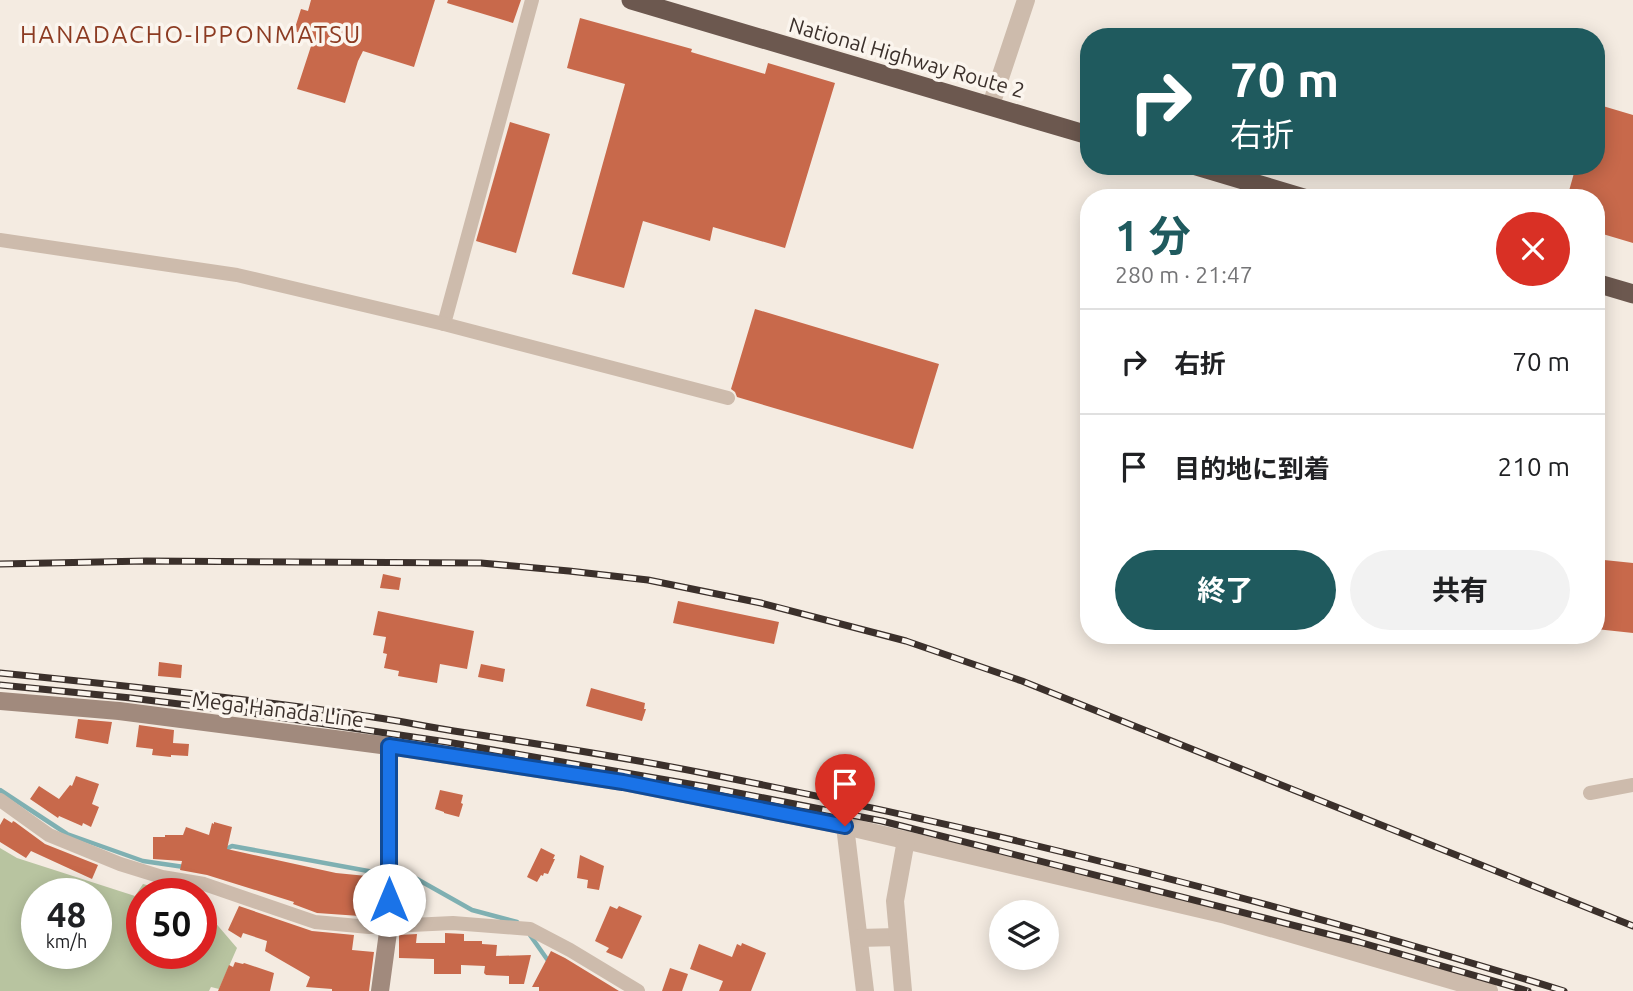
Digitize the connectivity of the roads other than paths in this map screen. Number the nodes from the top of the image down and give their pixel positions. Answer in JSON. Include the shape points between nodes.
{"nodes":[{"id":1,"x":531,"y":0,"type":"edge"},
{"id":2,"x":631,"y":0,"type":"edge"},
{"id":3,"x":1026,"y":0,"type":"edge"},
{"id":4,"x":991,"y":105,"type":"junction"},
{"id":5,"x":1080,"y":133,"type":"edge"},
{"id":6,"x":1226,"y":175,"type":"edge"},
{"id":7,"x":1274,"y":189,"type":"edge"},
{"id":8,"x":0,"y":240,"type":"edge"},
{"id":9,"x":1605,"y":286,"type":"edge"},
{"id":10,"x":1633,"y":294,"type":"edge"},
{"id":11,"x":444,"y":324,"type":"junction"},
{"id":12,"x":727,"y":398,"type":"dead end"},
{"id":13,"x":0,"y":701,"type":"edge"},
{"id":14,"x":389,"y":746,"type":"junction"},
{"id":15,"x":1633,"y":785,"type":"edge"},
{"id":16,"x":1590,"y":793,"type":"dead end"},
{"id":17,"x":0,"y":800,"type":"edge"},
{"id":18,"x":845,"y":826,"type":"junction"},
{"id":19,"x":906,"y":841,"type":"junction"},
{"id":20,"x":389,"y":925,"type":"junction"},
{"id":21,"x":898,"y":937,"type":"junction"},
{"id":22,"x":859,"y":939,"type":"junction"},
{"id":23,"x":380,"y":991,"type":"edge"},
{"id":24,"x":638,"y":991,"type":"edge"},
{"id":25,"x":865,"y":991,"type":"edge"},
{"id":26,"x":903,"y":991,"type":"edge"},
{"id":27,"x":1489,"y":991,"type":"edge"}],
"edges":[{"from":1,"to":11,"type":"street"},
{"from":2,"to":4,"type":"highway","name":"National Highway Route 2"},
{"from":3,"to":4,"type":"street"},
{"from":4,"to":5,"type":"highway","name":"National Highway Route 2"},
{"from":6,"to":7,"type":"highway"},
{"from":8,"to":11,"type":"street","via":[[237,275]]},
{"from":9,"to":10,"type":"highway"},
{"from":11,"to":12,"type":"street"},
{"from":13,"to":14,"type":"main road","name":"Mega Hanada Line","via":[[119,711]]},
{"from":14,"to":18,"type":"street","via":[[623,782]]},
{"from":14,"to":20,"type":"main road","name":"Mega Hanada Line"},
{"from":15,"to":16,"type":"street"},
{"from":17,"to":20,"type":"street","via":[[49,835],[120,864],[204,884],[315,922]]},
{"from":18,"to":19,"type":"street"},
{"from":18,"to":22,"type":"street"},
{"from":19,"to":21,"type":"street","via":[[895,901]]},
{"from":19,"to":27,"type":"street","via":[[1226,915]]},
{"from":20,"to":23,"type":"main road","name":"Mega Hanada Line"},
{"from":20,"to":24,"type":"street","via":[[453,923],[530,929]]},
{"from":21,"to":22,"type":"street"},
{"from":21,"to":26,"type":"street"},
{"from":22,"to":25,"type":"street"}]}
